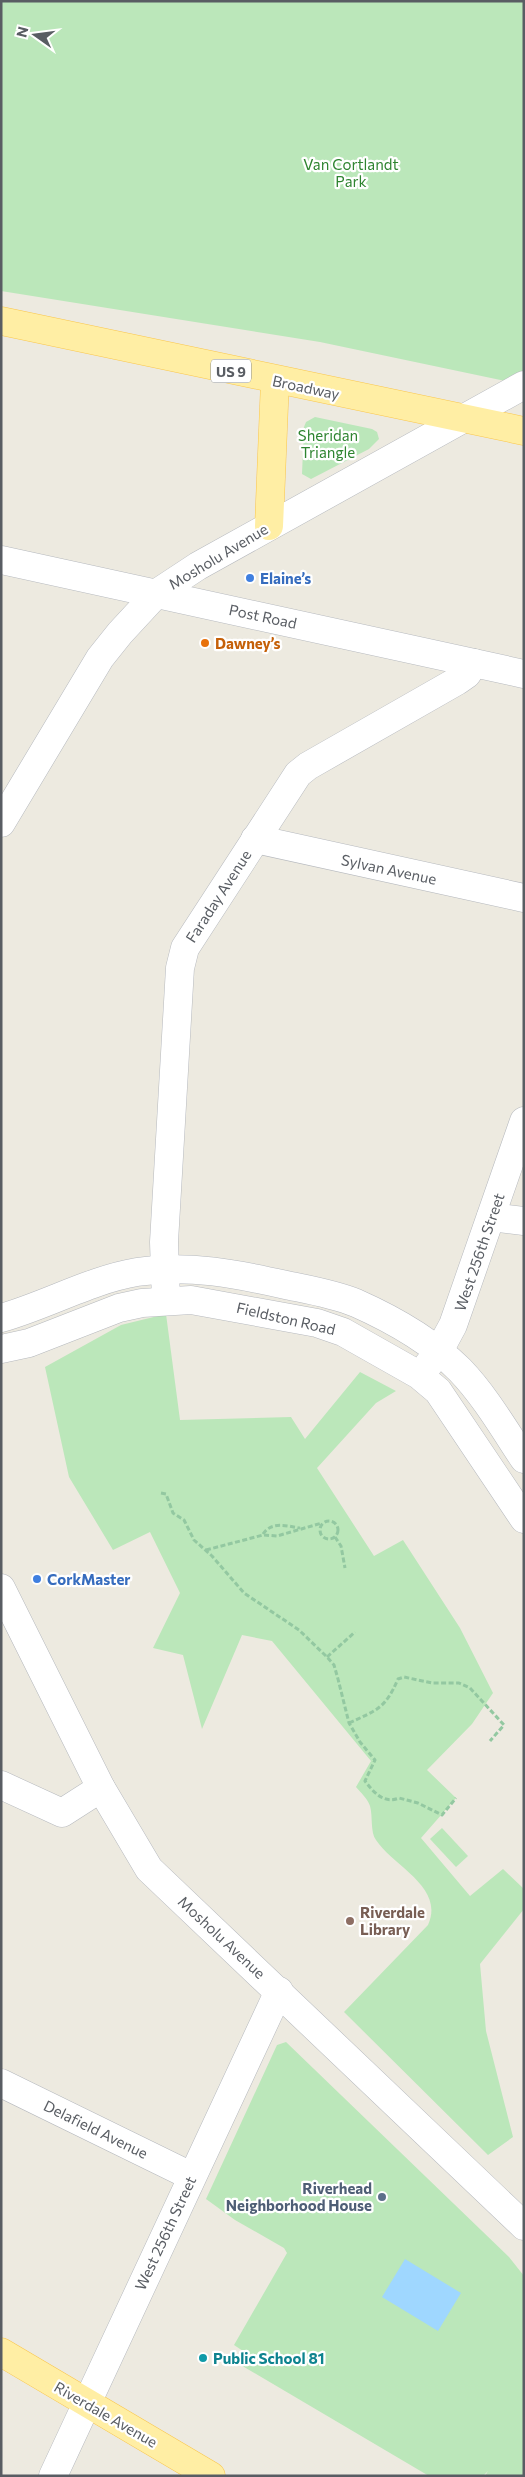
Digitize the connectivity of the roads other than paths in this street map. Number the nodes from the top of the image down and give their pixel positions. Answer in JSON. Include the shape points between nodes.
{"nodes":[{"id":1,"x":1,"y":321,"type":"edge"},
{"id":2,"x":275,"y":381,"type":"junction"},
{"id":3,"x":524,"y":385,"type":"edge"},
{"id":4,"x":460,"y":419,"type":"junction"},
{"id":5,"x":524,"y":431,"type":"edge"},
{"id":6,"x":269,"y":526,"type":"junction"},
{"id":7,"x":1,"y":560,"type":"edge"},
{"id":8,"x":157,"y":593,"type":"junction"},
{"id":9,"x":474,"y":663,"type":"junction"},
{"id":10,"x":524,"y":674,"type":"edge"},
{"id":11,"x":1,"y":823,"type":"edge"},
{"id":12,"x":255,"y":840,"type":"junction"},
{"id":13,"x":524,"y":898,"type":"edge"},
{"id":14,"x":524,"y":1121,"type":"edge"},
{"id":15,"x":491,"y":1217,"type":"junction"},
{"id":16,"x":524,"y":1221,"type":"edge"},
{"id":17,"x":164,"y":1270,"type":"junction"},
{"id":18,"x":166,"y":1301,"type":"junction"},
{"id":19,"x":1,"y":1318,"type":"edge"},
{"id":20,"x":1,"y":1349,"type":"edge"},
{"id":21,"x":439,"y":1351,"type":"junction"},
{"id":22,"x":419,"y":1375,"type":"junction"},
{"id":23,"x":524,"y":1459,"type":"edge"},
{"id":24,"x":524,"y":1519,"type":"edge"},
{"id":25,"x":1,"y":1588,"type":"edge"},
{"id":26,"x":1,"y":1785,"type":"edge"},
{"id":27,"x":101,"y":1788,"type":"junction"},
{"id":28,"x":279,"y":1991,"type":"junction"},
{"id":29,"x":1,"y":2082,"type":"edge"},
{"id":30,"x":191,"y":2176,"type":"junction"},
{"id":31,"x":524,"y":2226,"type":"edge"},
{"id":32,"x":1,"y":2352,"type":"edge"},
{"id":33,"x":87,"y":2402,"type":"junction"},
{"id":34,"x":53,"y":2476,"type":"edge"},
{"id":35,"x":211,"y":2476,"type":"edge"}],
"edges":[{"from":1,"to":2,"type":"main road","name":"Broadway","number":"US 9"},
{"from":2,"to":4,"type":"main road","name":"Broadway","number":"US 9"},
{"from":2,"to":6,"type":"main road"},
{"from":3,"to":4,"type":"street","name":"Mosholu Avenue"},
{"from":4,"to":5,"type":"main road","name":"Broadway","number":"US 9"},
{"from":4,"to":6,"type":"street","name":"Mosholu Avenue"},
{"from":6,"to":8,"type":"street","name":"Mosholu Avenue"},
{"from":7,"to":8,"type":"street","name":"Post Road"},
{"from":8,"to":9,"type":"street","name":"Post Road"},
{"from":8,"to":11,"type":"street","name":"Mosholu Avenue","via":[[100,658]]},
{"from":9,"to":10,"type":"street","name":"Post Road"},
{"from":9,"to":12,"type":"street","name":"Faraday Avenue","via":[[457,681],[308,766],[291,782]]},
{"from":12,"to":13,"type":"street","name":"Sylvan Avenue"},
{"from":12,"to":17,"type":"street","name":"Faraday Avenue","via":[[182,957]]},
{"from":14,"to":15,"type":"street","name":"West 256th Street"},
{"from":15,"to":16,"type":"street"},
{"from":15,"to":21,"type":"street","name":"West 256th Street","via":[[453,1325]]},
{"from":17,"to":18,"type":"street","name":"Faraday Avenue"},
{"from":17,"to":19,"type":"street","name":"Fieldston Road","via":[[111,1278]]},
{"from":17,"to":21,"type":"street","name":"Fieldston Road","via":[[192,1268],[224,1272],[325,1293],[355,1302]]},
{"from":18,"to":20,"type":"street","name":"Fieldston Road","via":[[119,1308],[29,1342]]},
{"from":18,"to":22,"type":"street","name":"Fieldston Road","via":[[219,1303],[317,1323],[367,1343]]},
{"from":21,"to":22,"type":"street","name":"West 256th Street"},
{"from":21,"to":23,"type":"street","name":"Fieldston Road","via":[[479,1392]]},
{"from":22,"to":24,"type":"street","name":"Fieldston Road","via":[[453,1410]]},
{"from":25,"to":27,"type":"street","name":"Mosholu Avenue"},
{"from":26,"to":27,"type":"street","via":[[62,1813]]},
{"from":27,"to":28,"type":"street","name":"Mosholu Avenue","via":[[149,1869]]},
{"from":28,"to":30,"type":"street","name":"West 256th Street"},
{"from":28,"to":31,"type":"street","name":"Mosholu Avenue"},
{"from":29,"to":30,"type":"street","name":"Delafield Avenue"},
{"from":30,"to":33,"type":"street","name":"West 256th Street"},
{"from":32,"to":33,"type":"main road","name":"Riverdale Avenue"},
{"from":33,"to":34,"type":"street","name":"West 256th Street"},
{"from":33,"to":35,"type":"main road","name":"Riverdale Avenue"}]}
